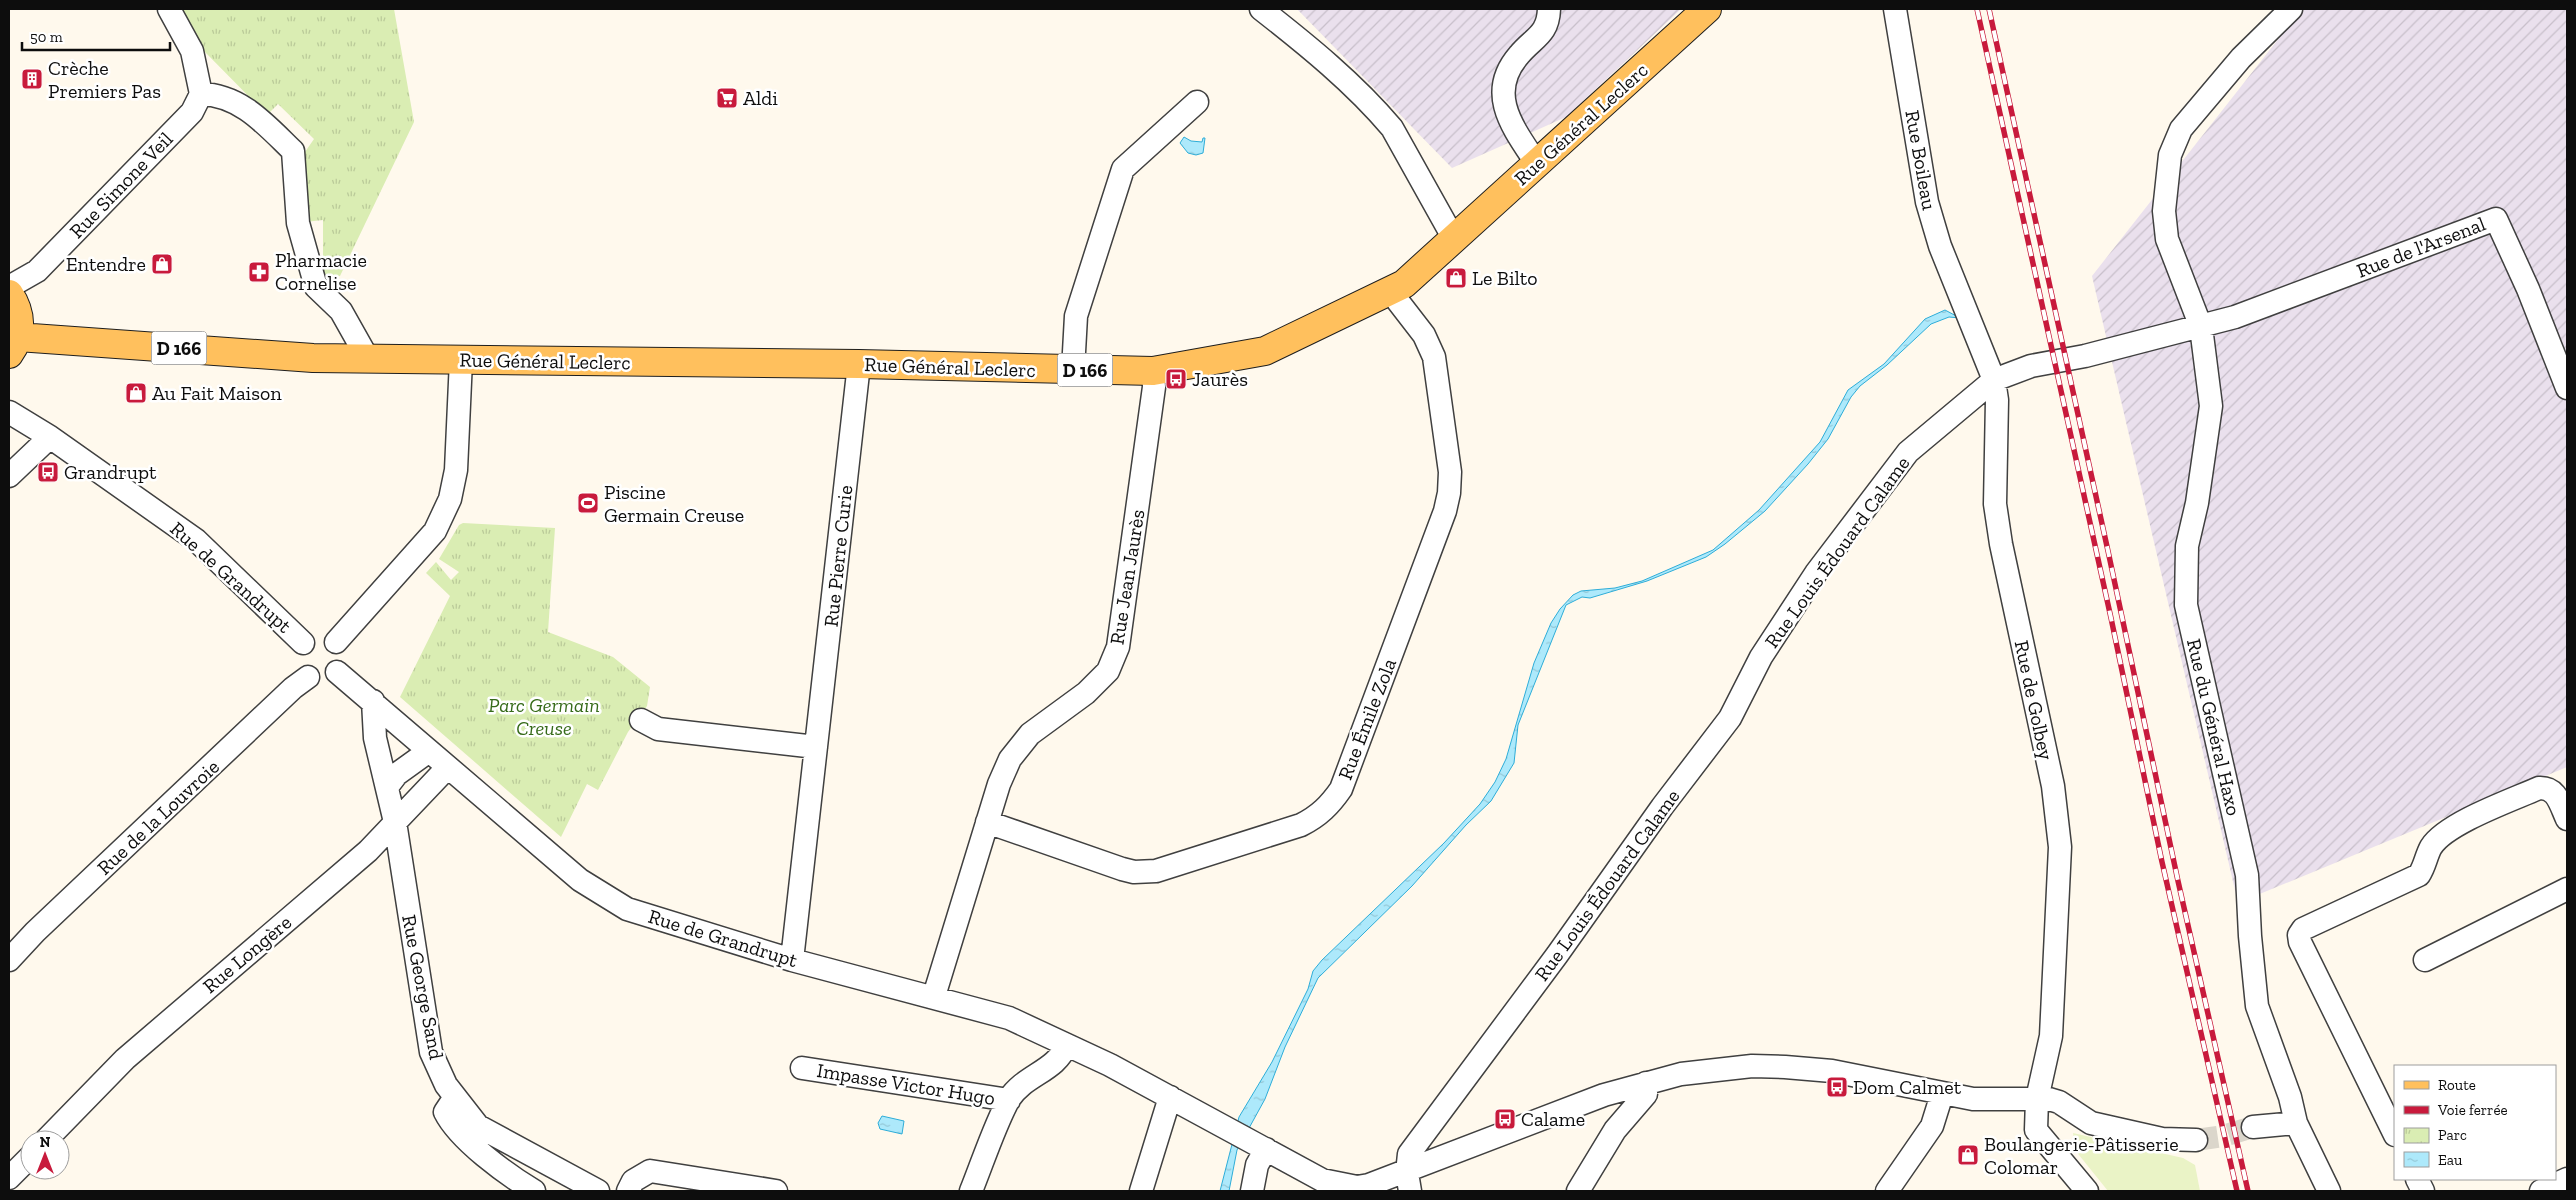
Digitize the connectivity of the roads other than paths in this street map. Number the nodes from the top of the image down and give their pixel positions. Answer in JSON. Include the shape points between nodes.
{"nodes":[{"id":1,"x":169,"y":9,"type":"edge"},
{"id":2,"x":1261,"y":9,"type":"edge"},
{"id":3,"x":1550,"y":9,"type":"edge"},
{"id":4,"x":1707,"y":9,"type":"edge"},
{"id":5,"x":1896,"y":9,"type":"edge"},
{"id":6,"x":2291,"y":9,"type":"edge"},
{"id":7,"x":201,"y":94,"type":"junction"},
{"id":8,"x":1197,"y":102,"type":"dead end"},
{"id":9,"x":1537,"y":164,"type":"junction"},
{"id":10,"x":1454,"y":239,"type":"junction"},
{"id":11,"x":9,"y":287,"type":"edge"},
{"id":12,"x":1390,"y":291,"type":"junction"},
{"id":13,"x":9,"y":294,"type":"edge"},
{"id":14,"x":1965,"y":306,"type":"joint"},
{"id":15,"x":2200,"y":327,"type":"junction"},
{"id":16,"x":13,"y":345,"type":"edge"},
{"id":17,"x":368,"y":359,"type":"junction"},
{"id":18,"x":461,"y":360,"type":"junction"},
{"id":19,"x":859,"y":364,"type":"junction"},
{"id":20,"x":1073,"y":370,"type":"junction"},
{"id":21,"x":1153,"y":371,"type":"junction"},
{"id":22,"x":1994,"y":380,"type":"junction"},
{"id":23,"x":2567,"y":388,"type":"edge"},
{"id":24,"x":9,"y":412,"type":"edge"},
{"id":25,"x":50,"y":437,"type":"junction"},
{"id":26,"x":9,"y":476,"type":"edge"},
{"id":27,"x":336,"y":642,"type":"junction"},
{"id":28,"x":303,"y":643,"type":"junction"},
{"id":29,"x":337,"y":672,"type":"junction"},
{"id":30,"x":308,"y":676,"type":"junction"},
{"id":31,"x":373,"y":702,"type":"junction"},
{"id":32,"x":641,"y":720,"type":"dead end"},
{"id":33,"x":816,"y":748,"type":"junction"},
{"id":34,"x":429,"y":751,"type":"junction"},
{"id":35,"x":448,"y":767,"type":"junction"},
{"id":36,"x":387,"y":787,"type":"junction"},
{"id":37,"x":2567,"y":818,"type":"edge"},
{"id":38,"x":395,"y":822,"type":"junction"},
{"id":39,"x":987,"y":822,"type":"junction"},
{"id":40,"x":2567,"y":889,"type":"edge"},
{"id":41,"x":9,"y":960,"type":"edge"},
{"id":42,"x":792,"y":960,"type":"junction"},
{"id":43,"x":2425,"y":960,"type":"dead end"},
{"id":44,"x":934,"y":996,"type":"junction"},
{"id":45,"x":1066,"y":1045,"type":"junction"},
{"id":46,"x":802,"y":1068,"type":"dead end"},
{"id":47,"x":1646,"y":1084,"type":"junction"},
{"id":48,"x":1942,"y":1094,"type":"junction"},
{"id":49,"x":455,"y":1097,"type":"junction"},
{"id":50,"x":1170,"y":1097,"type":"junction"},
{"id":51,"x":2037,"y":1099,"type":"junction"},
{"id":52,"x":1009,"y":1100,"type":"junction"},
{"id":53,"x":2296,"y":1122,"type":"junction"},
{"id":54,"x":2253,"y":1127,"type":"tunnel mouth"},
{"id":55,"x":56,"y":1130,"type":"edge"},
{"id":56,"x":2394,"y":1132,"type":"edge"},
{"id":57,"x":2196,"y":1140,"type":"tunnel mouth"},
{"id":58,"x":1266,"y":1150,"type":"junction"},
{"id":59,"x":20,"y":1167,"type":"edge"},
{"id":60,"x":9,"y":1178,"type":"edge"},
{"id":61,"x":2567,"y":1179,"type":"edge"},
{"id":62,"x":2417,"y":1180,"type":"edge"},
{"id":63,"x":1408,"y":1182,"type":"edge"},
{"id":64,"x":534,"y":1191,"type":"edge"},
{"id":65,"x":598,"y":1191,"type":"edge"},
{"id":66,"x":628,"y":1191,"type":"edge"},
{"id":67,"x":776,"y":1191,"type":"edge"},
{"id":68,"x":971,"y":1191,"type":"edge"},
{"id":69,"x":1141,"y":1191,"type":"edge"},
{"id":70,"x":1252,"y":1191,"type":"edge"},
{"id":71,"x":1578,"y":1191,"type":"edge"},
{"id":72,"x":1887,"y":1191,"type":"edge"},
{"id":73,"x":2087,"y":1191,"type":"edge"},
{"id":74,"x":2329,"y":1191,"type":"edge"},
{"id":75,"x":2423,"y":1191,"type":"edge"},
{"id":76,"x":2541,"y":1191,"type":"edge"}],
"edges":[{"from":1,"to":7,"type":"street","via":[[192,52]]},
{"from":2,"to":10,"type":"street","via":[[1303,42],[1379,112],[1392,128]]},
{"from":3,"to":9,"type":"street","via":[[1549,22],[1538,39],[1519,55],[1505,78],[1503,100],[1508,119]]},
{"from":4,"to":9,"type":"main road","name":"Rue Général Leclerc","number":"D 166"},
{"from":5,"to":14,"type":"street","name":"Rue Boileau","via":[[1927,202],[1940,246]]},
{"from":6,"to":15,"type":"street","via":[[2241,58],[2181,129],[2170,155],[2164,211],[2167,239]]},
{"from":7,"to":11,"type":"street","name":"Rue Simone Veil","via":[[192,112],[37,270]]},
{"from":7,"to":17,"type":"street","via":[[219,94],[238,103],[293,151],[298,223],[316,287],[341,311]]},
{"from":8,"to":20,"type":"street","via":[[1123,169],[1076,316]]},
{"from":9,"to":10,"type":"main road","name":"Rue Général Leclerc","number":"D 166"},
{"from":10,"to":12,"type":"main road","name":"Rue Général Leclerc","number":"D 166","via":[[1404,284]]},
{"from":12,"to":21,"type":"main road","name":"Rue Général Leclerc","number":"D 166","via":[[1265,351]]},
{"from":12,"to":39,"type":"street","name":"Rue Émile Zola","via":[[1424,335],[1434,357],[1450,472],[1449,493],[1341,788],[1330,804],[1301,825],[1149,871],[1122,869]]},
{"from":13,"to":16,"type":"main road","via":[[20,320]]},
{"from":14,"to":22,"type":"street","name":"Rue de Golbey"},
{"from":15,"to":22,"type":"street","name":"Rue Louis Édouard Calame","via":[[2031,366]]},
{"from":15,"to":23,"type":"street","name":"Rue de l'Arsenal","via":[[2235,317],[2496,219]]},
{"from":15,"to":53,"type":"street","name":"Rue du Général Haxo","via":[[2212,406],[2187,546],[2186,605],[2247,875],[2257,1006]]},
{"from":16,"to":17,"type":"main road","name":"Rue Général Leclerc","number":"D 166"},
{"from":17,"to":18,"type":"main road","name":"Rue Général Leclerc","number":"D 166"},
{"from":18,"to":19,"type":"main road","name":"Rue Général Leclerc","number":"D 166"},
{"from":18,"to":27,"type":"street","via":[[456,470],[450,500],[435,531]]},
{"from":19,"to":20,"type":"main road","name":"Rue Général Leclerc","number":"D 166"},
{"from":19,"to":33,"type":"street","name":"Rue Pierre Curie"},
{"from":20,"to":21,"type":"main road","name":"Rue Général Leclerc","number":"D 166"},
{"from":21,"to":39,"type":"street","name":"Rue Jean Jaurès","via":[[1154,387],[1118,647],[1108,671],[1091,688],[1030,734],[1010,759]]},
{"from":22,"to":51,"type":"street","name":"Rue de Golbey","via":[[1997,400],[1995,504],[2053,786],[2060,847],[2050,1036]]},
{"from":22,"to":63,"type":"street","name":"Rue Louis Édouard Calame","via":[[1908,452],[1822,566],[1761,658],[1730,718],[1408,1154]]},
{"from":24,"to":25,"type":"street","name":"Rue de Grandrupt"},
{"from":25,"to":26,"type":"street"},
{"from":25,"to":28,"type":"street","name":"Rue de Grandrupt","via":[[196,540]]},
{"from":27,"to":28,"type":"street","via":[[316,636]]},
{"from":27,"to":29,"type":"street","via":[[342,657]]},
{"from":28,"to":30,"type":"street","via":[[298,664]]},
{"from":29,"to":30,"type":"street","via":[[323,680]]},
{"from":29,"to":31,"type":"street","name":"Rue de Grandrupt"},
{"from":30,"to":41,"type":"street","name":"Rue de la Louvroie","via":[[34,932]]},
{"from":31,"to":34,"type":"street","name":"Rue de Grandrupt"},
{"from":31,"to":36,"type":"street","name":"Rue George Sand","via":[[375,738]]},
{"from":32,"to":33,"type":"street","via":[[658,729]]},
{"from":33,"to":42,"type":"street","name":"Rue Pierre Curie"},
{"from":34,"to":35,"type":"street","name":"Rue de Grandrupt"},
{"from":34,"to":36,"type":"street","via":[[396,774]]},
{"from":35,"to":38,"type":"street","name":"Rue Longère"},
{"from":35,"to":42,"type":"street","name":"Rue de Grandrupt","via":[[580,880],[627,909]]},
{"from":36,"to":38,"type":"street","name":"Rue George Sand"},
{"from":37,"to":56,"type":"street","via":[[2554,792],[2539,788],[2451,828],[2431,847],[2419,875],[2303,929],[2299,935]]},
{"from":38,"to":49,"type":"street","name":"Rue George Sand","via":[[431,1052]]},
{"from":38,"to":55,"type":"street","name":"Rue Longère","via":[[368,851],[126,1059]]},
{"from":39,"to":44,"type":"street","name":"Rue Jean Jaurès"},
{"from":40,"to":43,"type":"street"},
{"from":42,"to":44,"type":"street","name":"Rue de Grandrupt"},
{"from":44,"to":45,"type":"street","name":"Rue de Grandrupt","via":[[1009,1018]]},
{"from":45,"to":50,"type":"street","name":"Rue de Grandrupt"},
{"from":45,"to":52,"type":"street","via":[[1062,1057],[1020,1086]]},
{"from":46,"to":52,"type":"street","name":"Impasse Victor Hugo"},
{"from":47,"to":48,"type":"street","via":[[1681,1074],[1752,1066],[1832,1071]]},
{"from":47,"to":63,"type":"street","via":[[1604,1095]]},
{"from":47,"to":71,"type":"street","via":[[1646,1094],[1615,1130]]},
{"from":48,"to":51,"type":"street","via":[[1973,1099]]},
{"from":48,"to":72,"type":"street","via":[[1932,1126]]},
{"from":49,"to":64,"type":"street","via":[[445,1112],[452,1127],[514,1179]]},
{"from":49,"to":65,"type":"street","name":"Rue George Sand","via":[[478,1126]]},
{"from":50,"to":58,"type":"street","name":"Rue de Grandrupt"},
{"from":50,"to":69,"type":"street"},
{"from":51,"to":57,"type":"street","via":[[2059,1102],[2091,1123],[2162,1139]]},
{"from":51,"to":73,"type":"street","name":"Rue de Golbey","via":[[2036,1130]]},
{"from":52,"to":68,"type":"street"},
{"from":53,"to":54,"type":"street"},
{"from":53,"to":74,"type":"street","name":"Rue du Général Haxo"},
{"from":58,"to":63,"type":"street","via":[[1322,1180],[1357,1187]]},
{"from":58,"to":70,"type":"street","via":[[1257,1165]]},
{"from":59,"to":60,"type":"street"},
{"from":61,"to":76,"type":"street"},
{"from":62,"to":75,"type":"street"},
{"from":66,"to":67,"type":"street","via":[[634,1181],[650,1171]]}]}
